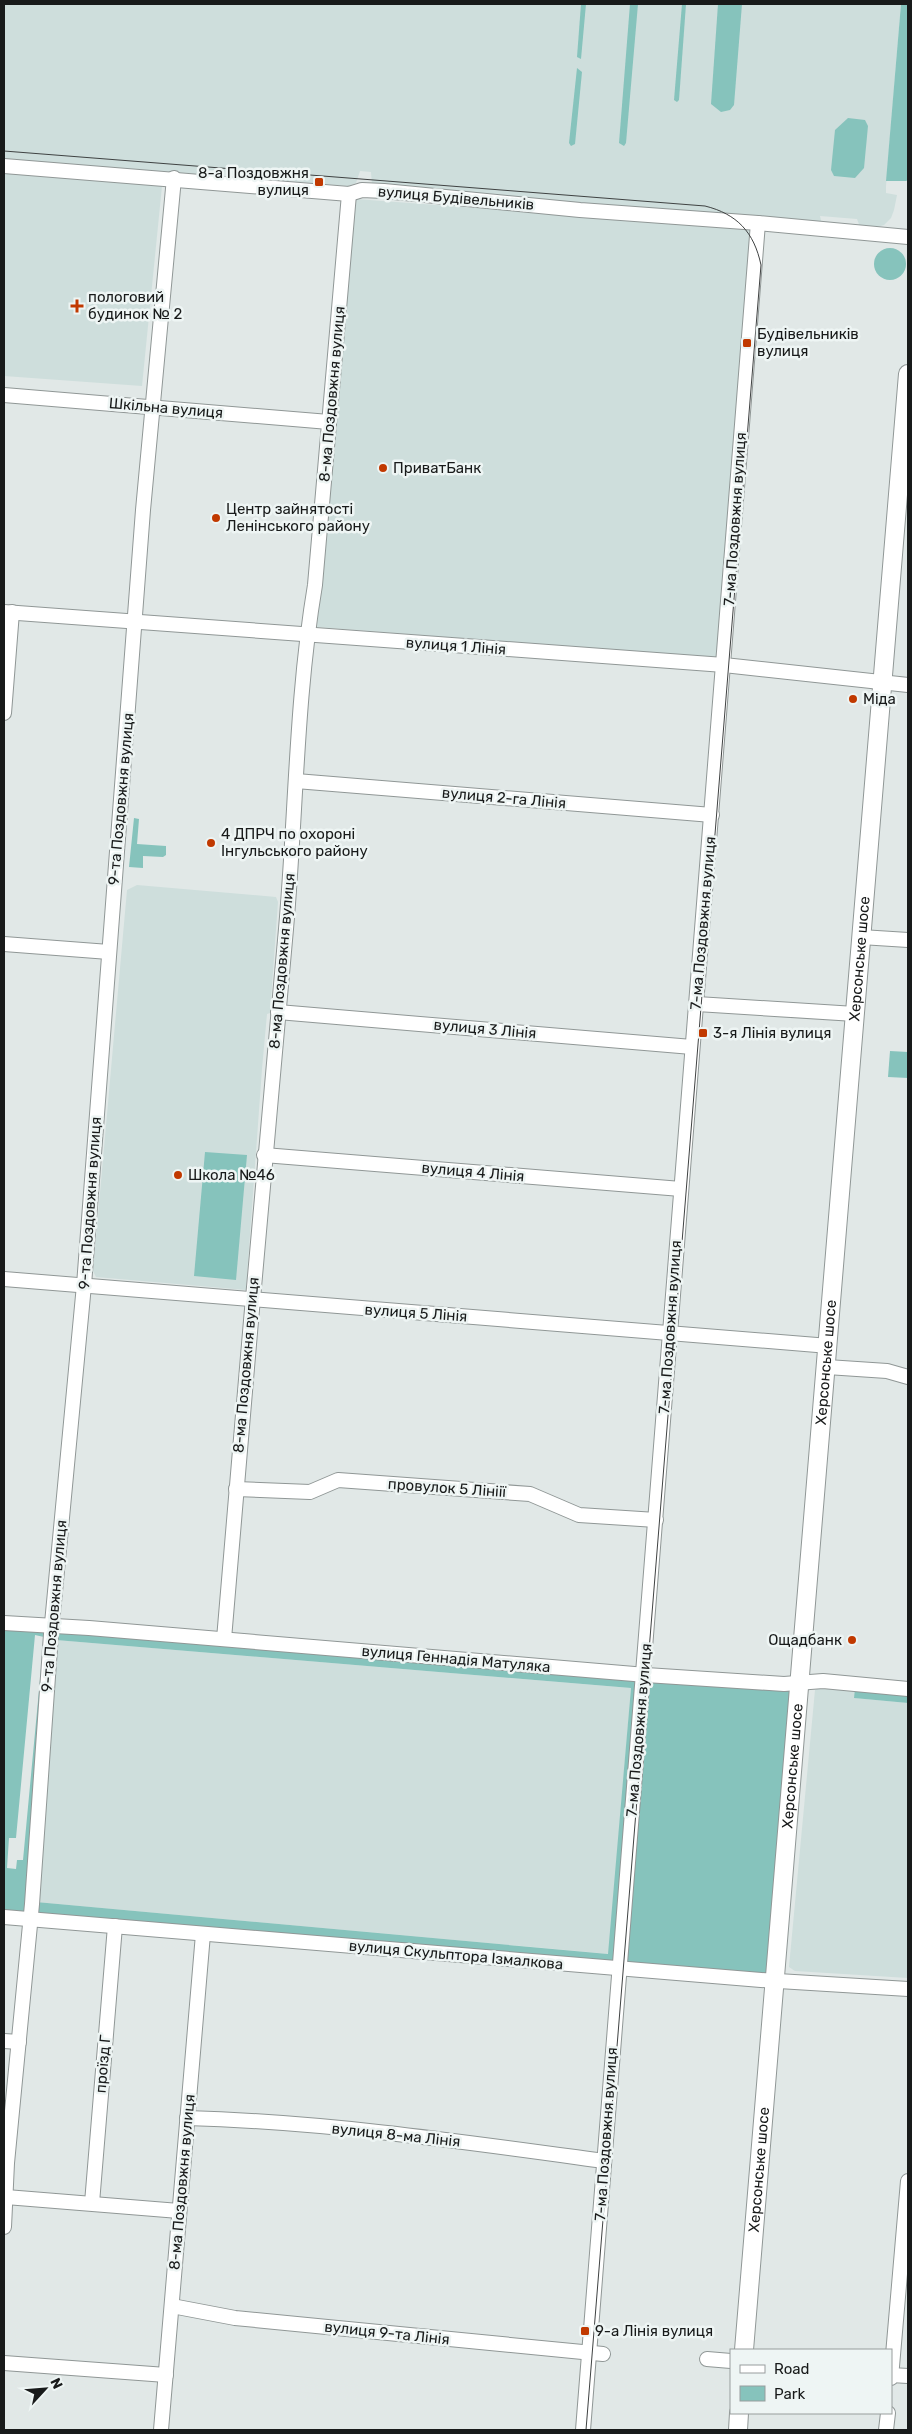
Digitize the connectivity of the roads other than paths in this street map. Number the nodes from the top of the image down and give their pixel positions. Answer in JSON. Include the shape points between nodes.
{"nodes":[{"id":1,"x":4,"y":166,"type":"edge"},
{"id":2,"x":174,"y":178,"type":"junction"},
{"id":3,"x":350,"y":194,"type":"junction"},
{"id":4,"x":758,"y":223,"type":"junction"},
{"id":5,"x":908,"y":237,"type":"edge"},
{"id":6,"x":908,"y":374,"type":"edge"},
{"id":7,"x":4,"y":395,"type":"edge"},
{"id":8,"x":153,"y":406,"type":"junction"},
{"id":9,"x":328,"y":422,"type":"junction"},
{"id":10,"x":906,"y":443,"type":"edge"},
{"id":11,"x":8,"y":612,"type":"edge"},
{"id":12,"x":136,"y":622,"type":"junction"},
{"id":13,"x":307,"y":635,"type":"junction"},
{"id":14,"x":724,"y":665,"type":"junction"},
{"id":15,"x":882,"y":684,"type":"junction"},
{"id":16,"x":908,"y":685,"type":"edge"},
{"id":17,"x":4,"y":714,"type":"edge"},
{"id":18,"x":296,"y":781,"type":"junction"},
{"id":19,"x":712,"y":815,"type":"junction"},
{"id":20,"x":861,"y":937,"type":"junction"},
{"id":21,"x":908,"y":940,"type":"edge"},
{"id":22,"x":4,"y":944,"type":"edge"},
{"id":23,"x":109,"y":952,"type":"junction"},
{"id":24,"x":697,"y":1004,"type":"junction"},
{"id":25,"x":278,"y":1012,"type":"junction"},
{"id":26,"x":855,"y":1014,"type":"junction"},
{"id":27,"x":692,"y":1047,"type":"junction"},
{"id":28,"x":264,"y":1155,"type":"junction"},
{"id":29,"x":681,"y":1189,"type":"junction"},
{"id":30,"x":4,"y":1280,"type":"edge"},
{"id":31,"x":84,"y":1285,"type":"junction"},
{"id":32,"x":252,"y":1301,"type":"junction"},
{"id":33,"x":670,"y":1333,"type":"junction"},
{"id":34,"x":829,"y":1346,"type":"junction"},
{"id":35,"x":827,"y":1367,"type":"junction"},
{"id":36,"x":908,"y":1377,"type":"edge"},
{"id":37,"x":236,"y":1489,"type":"junction"},
{"id":38,"x":656,"y":1520,"type":"junction"},
{"id":39,"x":4,"y":1623,"type":"edge"},
{"id":40,"x":52,"y":1626,"type":"junction"},
{"id":41,"x":224,"y":1639,"type":"junction"},
{"id":42,"x":645,"y":1675,"type":"junction"},
{"id":43,"x":799,"y":1683,"type":"junction"},
{"id":44,"x":908,"y":1689,"type":"edge"},
{"id":45,"x":4,"y":1917,"type":"edge"},
{"id":46,"x":29,"y":1919,"type":"junction"},
{"id":47,"x":114,"y":1926,"type":"junction"},
{"id":48,"x":203,"y":1934,"type":"junction"},
{"id":49,"x":618,"y":1968,"type":"junction"},
{"id":50,"x":774,"y":1981,"type":"junction"},
{"id":51,"x":908,"y":1989,"type":"edge"},
{"id":52,"x":4,"y":2041,"type":"edge"},
{"id":53,"x":19,"y":2042,"type":"junction"},
{"id":54,"x":187,"y":2118,"type":"junction"},
{"id":55,"x":604,"y":2161,"type":"junction"},
{"id":56,"x":6,"y":2163,"type":"edge"},
{"id":57,"x":908,"y":2181,"type":"edge"},
{"id":58,"x":6,"y":2197,"type":"junction"},
{"id":59,"x":92,"y":2202,"type":"junction"},
{"id":60,"x":179,"y":2211,"type":"junction"},
{"id":61,"x":4,"y":2227,"type":"edge"},
{"id":62,"x":172,"y":2306,"type":"junction"},
{"id":63,"x":744,"y":2349,"type":"edge"},
{"id":64,"x":597,"y":2354,"type":"junction"},
{"id":65,"x":707,"y":2359,"type":"dead end"},
{"id":66,"x":730,"y":2361,"type":"edge"},
{"id":67,"x":4,"y":2363,"type":"edge"},
{"id":68,"x":892,"y":2365,"type":"edge"},
{"id":69,"x":166,"y":2375,"type":"junction"},
{"id":70,"x":892,"y":2376,"type":"edge"},
{"id":71,"x":908,"y":2376,"type":"edge"},
{"id":72,"x":739,"y":2414,"type":"edge"},
{"id":73,"x":888,"y":2414,"type":"edge"},
{"id":74,"x":161,"y":2430,"type":"edge"},
{"id":75,"x":583,"y":2430,"type":"edge"},
{"id":76,"x":738,"y":2430,"type":"edge"},
{"id":77,"x":886,"y":2430,"type":"edge"}],
"edges":[{"from":1,"to":2,"type":"street","name":"вулиця Будівельників"},
{"from":2,"to":3,"type":"street","name":"вулиця Будівельників"},
{"from":2,"to":8,"type":"street","name":"9-та Поздовжня вулиця"},
{"from":3,"to":4,"type":"street","name":"вулиця Будівельників","via":[[362,190],[384,191]]},
{"from":3,"to":9,"type":"street","name":"8-ма Поздовжня вулиця"},
{"from":4,"to":5,"type":"street","name":"вулиця Будівельників"},
{"from":4,"to":14,"type":"street","name":"7-ма Поздовжня вулиця"},
{"from":6,"to":10,"type":"main road","name":"Херсонське шосе"},
{"from":7,"to":8,"type":"street","name":"Шкільна вулиця"},
{"from":8,"to":9,"type":"street","name":"Шкільна вулиця"},
{"from":8,"to":12,"type":"street","name":"9-та Поздовжня вулиця"},
{"from":9,"to":13,"type":"street","name":"8-ма Поздовжня вулиця","via":[[315,585]]},
{"from":10,"to":15,"type":"main road","name":"Херсонське шосе"},
{"from":11,"to":12,"type":"street","name":"вулиця 1 Лінія"},
{"from":11,"to":17,"type":"street"},
{"from":12,"to":13,"type":"street","name":"вулиця 1 Лінія"},
{"from":12,"to":23,"type":"street","name":"9-та Поздовжня вулиця"},
{"from":13,"to":14,"type":"street","name":"вулиця 1 Лінія"},
{"from":13,"to":18,"type":"street","name":"8-ма Поздовжня вулиця"},
{"from":14,"to":15,"type":"street","name":"вулиця 1 Лінія"},
{"from":14,"to":19,"type":"street","name":"7-ма Поздовжня вулиця"},
{"from":15,"to":16,"type":"street","name":"вулиця 1 Лінія"},
{"from":15,"to":20,"type":"main road","name":"Херсонське шосе"},
{"from":18,"to":19,"type":"street","name":"вулиця 2-га Лінія"},
{"from":18,"to":25,"type":"street","name":"8-ма Поздовжня вулиця"},
{"from":19,"to":24,"type":"street","name":"7-ма Поздовжня вулиця"},
{"from":20,"to":21,"type":"street"},
{"from":20,"to":26,"type":"main road","name":"Херсонське шосе"},
{"from":22,"to":23,"type":"street"},
{"from":23,"to":31,"type":"street","name":"9-та Поздовжня вулиця"},
{"from":24,"to":26,"type":"street"},
{"from":24,"to":27,"type":"street","name":"7-ма Поздовжня вулиця"},
{"from":25,"to":27,"type":"street","name":"вулиця 3 Лінія"},
{"from":25,"to":28,"type":"street","name":"8-ма Поздовжня вулиця"},
{"from":26,"to":34,"type":"main road","name":"Херсонське шосе"},
{"from":27,"to":29,"type":"street","name":"7-ма Поздовжня вулиця"},
{"from":28,"to":29,"type":"street","name":"вулиця 4 Лінія"},
{"from":28,"to":32,"type":"street","name":"8-ма Поздовжня вулиця"},
{"from":29,"to":33,"type":"street","name":"7-ма Поздовжня вулиця"},
{"from":30,"to":31,"type":"street","name":"вулиця 5 Лінія"},
{"from":31,"to":32,"type":"street","name":"вулиця 5 Лінія"},
{"from":31,"to":40,"type":"street","name":"9-та Поздовжня вулиця"},
{"from":32,"to":33,"type":"street","name":"вулиця 5 Лінія"},
{"from":32,"to":37,"type":"street","name":"8-ма Поздовжня вулиця"},
{"from":33,"to":34,"type":"street","name":"вулиця 5 Лінія"},
{"from":33,"to":38,"type":"street","name":"7-ма Поздовжня вулиця"},
{"from":34,"to":35,"type":"main road","name":"Херсонське шосе"},
{"from":35,"to":36,"type":"street","via":[[887,1371]]},
{"from":35,"to":43,"type":"main road","name":"Херсонське шосе"},
{"from":37,"to":38,"type":"street","name":"провулок 5 Лініії","via":[[310,1492],[338,1480],[530,1494],[580,1515]]},
{"from":37,"to":41,"type":"street","name":"8-ма Поздовжня вулиця"},
{"from":38,"to":42,"type":"street","name":"7-ма Поздовжня вулиця"},
{"from":39,"to":40,"type":"street","name":"вулиця Геннадія Матуляка"},
{"from":40,"to":41,"type":"street","name":"вулиця Геннадія Матуляка"},
{"from":40,"to":46,"type":"street","name":"9-та Поздовжня вулиця"},
{"from":41,"to":42,"type":"street","name":"вулиця Геннадія Матуляка"},
{"from":42,"to":43,"type":"street","name":"вулиця Геннадія Матуляка"},
{"from":42,"to":49,"type":"street","name":"7-ма Поздовжня вулиця"},
{"from":43,"to":44,"type":"street","name":"вулиця Геннадія Матуляка","via":[[823,1681]]},
{"from":43,"to":50,"type":"main road","name":"Херсонське шосе"},
{"from":45,"to":46,"type":"street","name":"вулиця Скульптора Ізмалкова"},
{"from":46,"to":47,"type":"street","name":"вулиця Скульптора Ізмалкова"},
{"from":46,"to":53,"type":"street","name":"9-та Поздовжня вулиця"},
{"from":47,"to":48,"type":"street","name":"вулиця Скульптора Ізмалкова"},
{"from":47,"to":59,"type":"street","name":"проїзд Г"},
{"from":48,"to":49,"type":"street","name":"вулиця Скульптора Ізмалкова"},
{"from":48,"to":54,"type":"street","name":"8-ма Поздовжня вулиця"},
{"from":49,"to":50,"type":"street","name":"вулиця Скульптора Ізмалкова"},
{"from":49,"to":55,"type":"street","name":"7-ма Поздовжня вулиця"},
{"from":50,"to":51,"type":"street","name":"вулиця Скульптора Ізмалкова"},
{"from":50,"to":63,"type":"main road","name":"Херсонське шосе"},
{"from":52,"to":53,"type":"street"},
{"from":53,"to":56,"type":"street","name":"9-та Поздовжня вулиця"},
{"from":54,"to":55,"type":"street","name":"вулиця 8-ма Лінія","via":[[254,2120],[428,2137]]},
{"from":54,"to":60,"type":"street","name":"8-ма Поздовжня вулиця"},
{"from":55,"to":64,"type":"street","name":"7-ма Поздовжня вулиця"},
{"from":56,"to":58,"type":"street","name":"9-та Поздовжня вулиця"},
{"from":57,"to":68,"type":"street"},
{"from":58,"to":59,"type":"street"},
{"from":58,"to":61,"type":"street","name":"9-та Поздовжня вулиця"},
{"from":59,"to":60,"type":"street"},
{"from":60,"to":62,"type":"street","name":"8-ма Поздовжня вулиця"},
{"from":62,"to":64,"type":"street","name":"вулиця 9-та Лінія","via":[[235,2318]]},
{"from":62,"to":69,"type":"street","name":"8-ма Поздовжня вулиця"},
{"from":64,"to":75,"type":"street","name":"7-ма Поздовжня вулиця"},
{"from":65,"to":66,"type":"street"},
{"from":67,"to":69,"type":"street"},
{"from":69,"to":74,"type":"street","name":"8-ма Поздовжня вулиця"},
{"from":70,"to":71,"type":"street"},
{"from":72,"to":76,"type":"main road"},
{"from":73,"to":77,"type":"street"}]}
